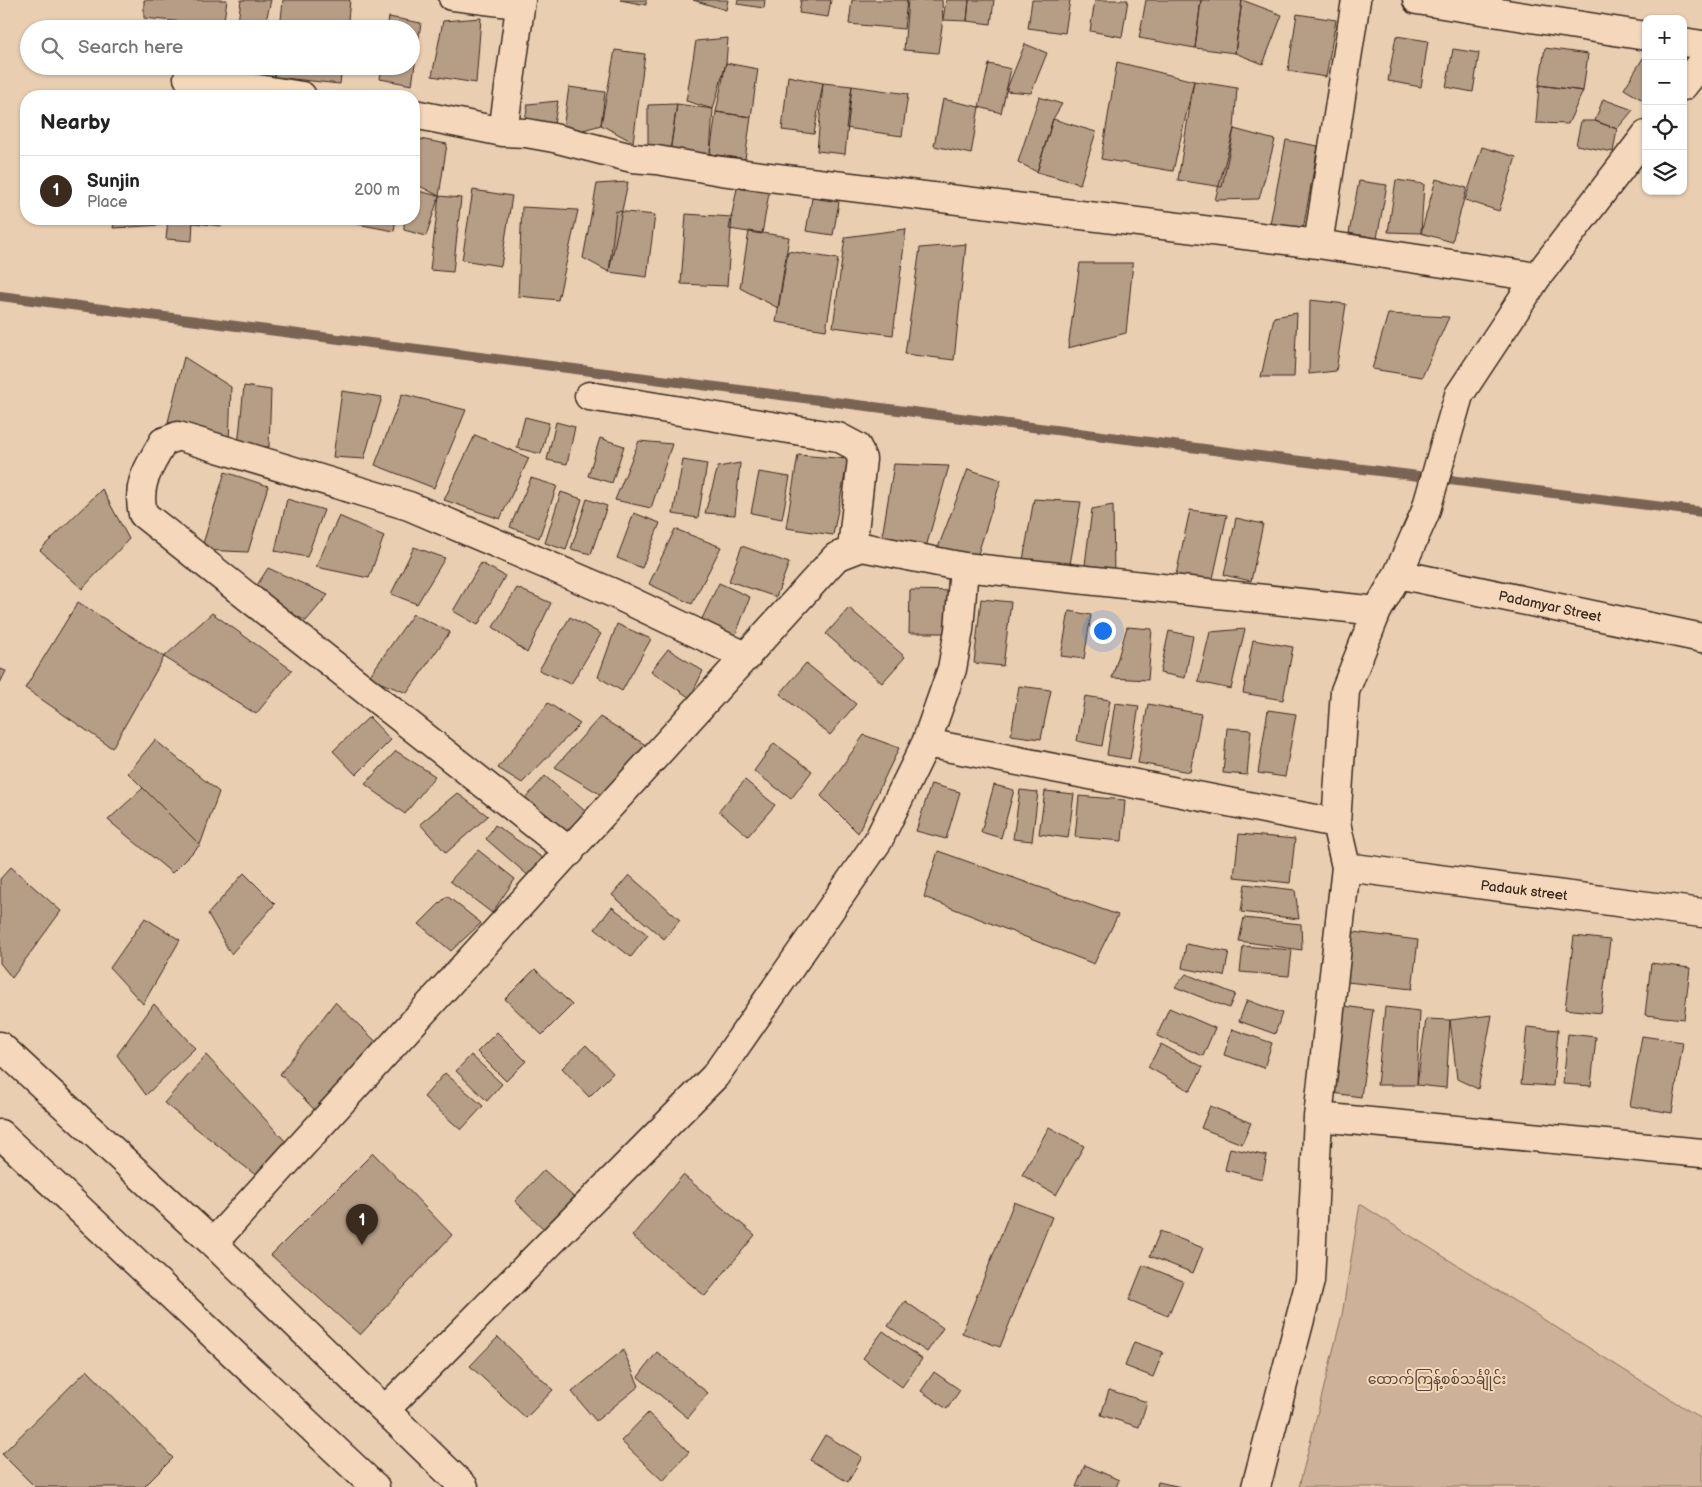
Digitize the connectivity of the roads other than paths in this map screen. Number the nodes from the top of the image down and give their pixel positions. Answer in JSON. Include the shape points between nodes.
{"nodes":[{"id":1,"x":449,"y":0,"type":"edge"},
{"id":2,"x":1356,"y":0,"type":"edge"},
{"id":3,"x":1417,"y":0,"type":"edge"},
{"id":4,"x":520,"y":4,"type":"edge"},
{"id":5,"x":1642,"y":35,"type":"edge"},
{"id":6,"x":1687,"y":42,"type":"edge"},
{"id":7,"x":1702,"y":44,"type":"edge"},
{"id":8,"x":1702,"y":62,"type":"edge"},
{"id":9,"x":188,"y":78,"type":"dead end"},
{"id":10,"x":1687,"y":81,"type":"edge"},
{"id":11,"x":264,"y":90,"type":"edge"},
{"id":12,"x":420,"y":115,"type":"edge"},
{"id":13,"x":503,"y":132,"type":"junction"},
{"id":14,"x":1642,"y":140,"type":"edge"},
{"id":15,"x":1318,"y":244,"type":"junction"},
{"id":16,"x":1537,"y":277,"type":"junction"},
{"id":17,"x":589,"y":396,"type":"dead end"},
{"id":18,"x":852,"y":549,"type":"junction"},
{"id":19,"x":964,"y":567,"type":"junction"},
{"id":20,"x":1398,"y":574,"type":"junction"},
{"id":21,"x":1378,"y":611,"type":"junction"},
{"id":22,"x":1702,"y":638,"type":"edge"},
{"id":23,"x":746,"y":657,"type":"junction"},
{"id":24,"x":926,"y":743,"type":"junction"},
{"id":25,"x":1336,"y":823,"type":"junction"},
{"id":26,"x":570,"y":852,"type":"junction"},
{"id":27,"x":1346,"y":867,"type":"junction"},
{"id":28,"x":1702,"y":913,"type":"edge"},
{"id":29,"x":0,"y":1046,"type":"edge"},
{"id":30,"x":1318,"y":1117,"type":"junction"},
{"id":31,"x":0,"y":1134,"type":"edge"},
{"id":32,"x":1702,"y":1153,"type":"edge"},
{"id":33,"x":213,"y":1243,"type":"junction"},
{"id":34,"x":386,"y":1409,"type":"junction"},
{"id":35,"x":375,"y":1487,"type":"edge"},
{"id":36,"x":464,"y":1487,"type":"edge"},
{"id":37,"x":1256,"y":1487,"type":"edge"}],
"edges":[{"from":1,"to":4,"type":"lane"},
{"from":2,"to":15,"type":"main road"},
{"from":3,"to":5,"type":"main road"},
{"from":4,"to":13,"type":"main road"},
{"from":6,"to":7,"type":"main road"},
{"from":8,"to":10,"type":"main road"},
{"from":9,"to":11,"type":"main road"},
{"from":12,"to":13,"type":"main road"},
{"from":13,"to":15,"type":"main road","via":[[526,133],[632,158],[721,171]]},
{"from":14,"to":16,"type":"main road"},
{"from":15,"to":16,"type":"main road"},
{"from":16,"to":20,"type":"main road","via":[[1458,395],[1425,513]]},
{"from":17,"to":18,"type":"main road","via":[[838,437],[857,447],[862,459]]},
{"from":18,"to":19,"type":"main road","via":[[862,546]]},
{"from":18,"to":23,"type":"main road","via":[[836,557]]},
{"from":19,"to":21,"type":"main road"},
{"from":19,"to":24,"type":"main road","via":[[952,668]]},
{"from":20,"to":21,"type":"main road"},
{"from":20,"to":22,"type":"main road","name":"Padamyar Street"},
{"from":21,"to":25,"type":"main road","via":[[1345,691]]},
{"from":23,"to":26,"type":"main road"},
{"from":23,"to":26,"type":"main road","via":[[613,593],[409,506],[178,436],[163,442],[143,478],[139,497],[143,514]]},
{"from":24,"to":25,"type":"main road"},
{"from":24,"to":34,"type":"main road","via":[[878,841],[715,1076]]},
{"from":25,"to":27,"type":"main road"},
{"from":26,"to":33,"type":"main road"},
{"from":27,"to":28,"type":"main road","name":"Padauk street"},
{"from":27,"to":30,"type":"main road"},
{"from":29,"to":33,"type":"main road"},
{"from":30,"to":32,"type":"main road"},
{"from":30,"to":37,"type":"main road","via":[[1310,1281]]},
{"from":31,"to":35,"type":"main road"},
{"from":33,"to":34,"type":"main road"},
{"from":34,"to":36,"type":"main road"}]}
